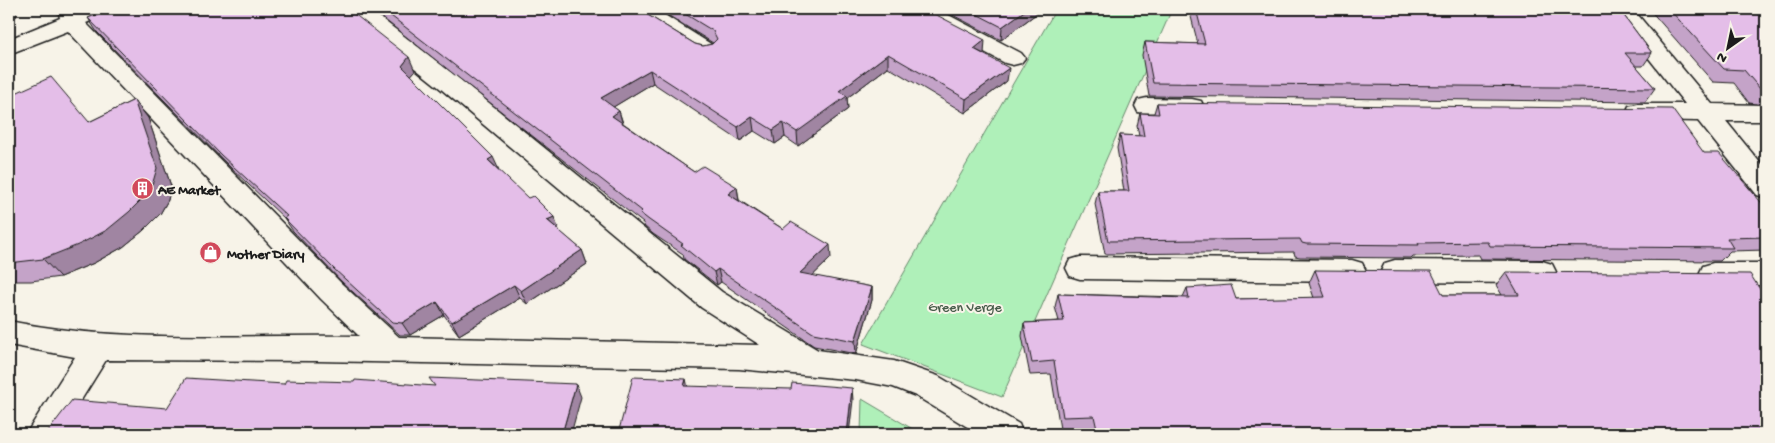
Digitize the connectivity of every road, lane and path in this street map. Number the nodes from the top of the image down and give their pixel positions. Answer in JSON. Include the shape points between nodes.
{"nodes":[{"id":1,"x":100,"y":9,"type":"edge"},
{"id":2,"x":355,"y":9,"type":"edge"},
{"id":3,"x":640,"y":9,"type":"edge"},
{"id":4,"x":921,"y":9,"type":"edge"},
{"id":5,"x":1620,"y":9,"type":"edge"},
{"id":6,"x":70,"y":15,"type":"edge"},
{"id":7,"x":9,"y":47,"type":"edge"},
{"id":8,"x":706,"y":51,"type":"edge"},
{"id":9,"x":1013,"y":58,"type":"dead end"},
{"id":10,"x":1147,"y":106,"type":"dead end"},
{"id":11,"x":1217,"y":107,"type":"edge"},
{"id":12,"x":1615,"y":112,"type":"edge"},
{"id":13,"x":1705,"y":113,"type":"junction"},
{"id":14,"x":1766,"y":113,"type":"edge"},
{"id":15,"x":1766,"y":188,"type":"edge"},
{"id":16,"x":1080,"y":268,"type":"dead end"},
{"id":17,"x":1567,"y":272,"type":"edge"},
{"id":18,"x":1687,"y":273,"type":"edge"},
{"id":19,"x":1766,"y":274,"type":"edge"},
{"id":20,"x":9,"y":333,"type":"edge"},
{"id":21,"x":98,"y":347,"type":"junction"},
{"id":22,"x":392,"y":349,"type":"junction"},
{"id":23,"x":814,"y":363,"type":"junction"},
{"id":24,"x":42,"y":434,"type":"edge"},
{"id":25,"x":1007,"y":434,"type":"edge"}],
"edges":[{"from":1,"to":6,"type":"street"},
{"from":2,"to":23,"type":"street","via":[[712,300]]},
{"from":3,"to":8,"type":"street"},
{"from":4,"to":9,"type":"street"},
{"from":5,"to":13,"type":"street"},
{"from":6,"to":7,"type":"street"},
{"from":6,"to":22,"type":"street","via":[[91,43]]},
{"from":10,"to":11,"type":"street"},
{"from":12,"to":13,"type":"street"},
{"from":13,"to":14,"type":"street"},
{"from":13,"to":15,"type":"street"},
{"from":16,"to":17,"type":"street"},
{"from":18,"to":19,"type":"street"},
{"from":20,"to":21,"type":"street"},
{"from":21,"to":22,"type":"street"},
{"from":21,"to":24,"type":"street"},
{"from":22,"to":23,"type":"street","via":[[739,356]]},
{"from":23,"to":25,"type":"street","via":[[894,374],[927,386]]}]}
